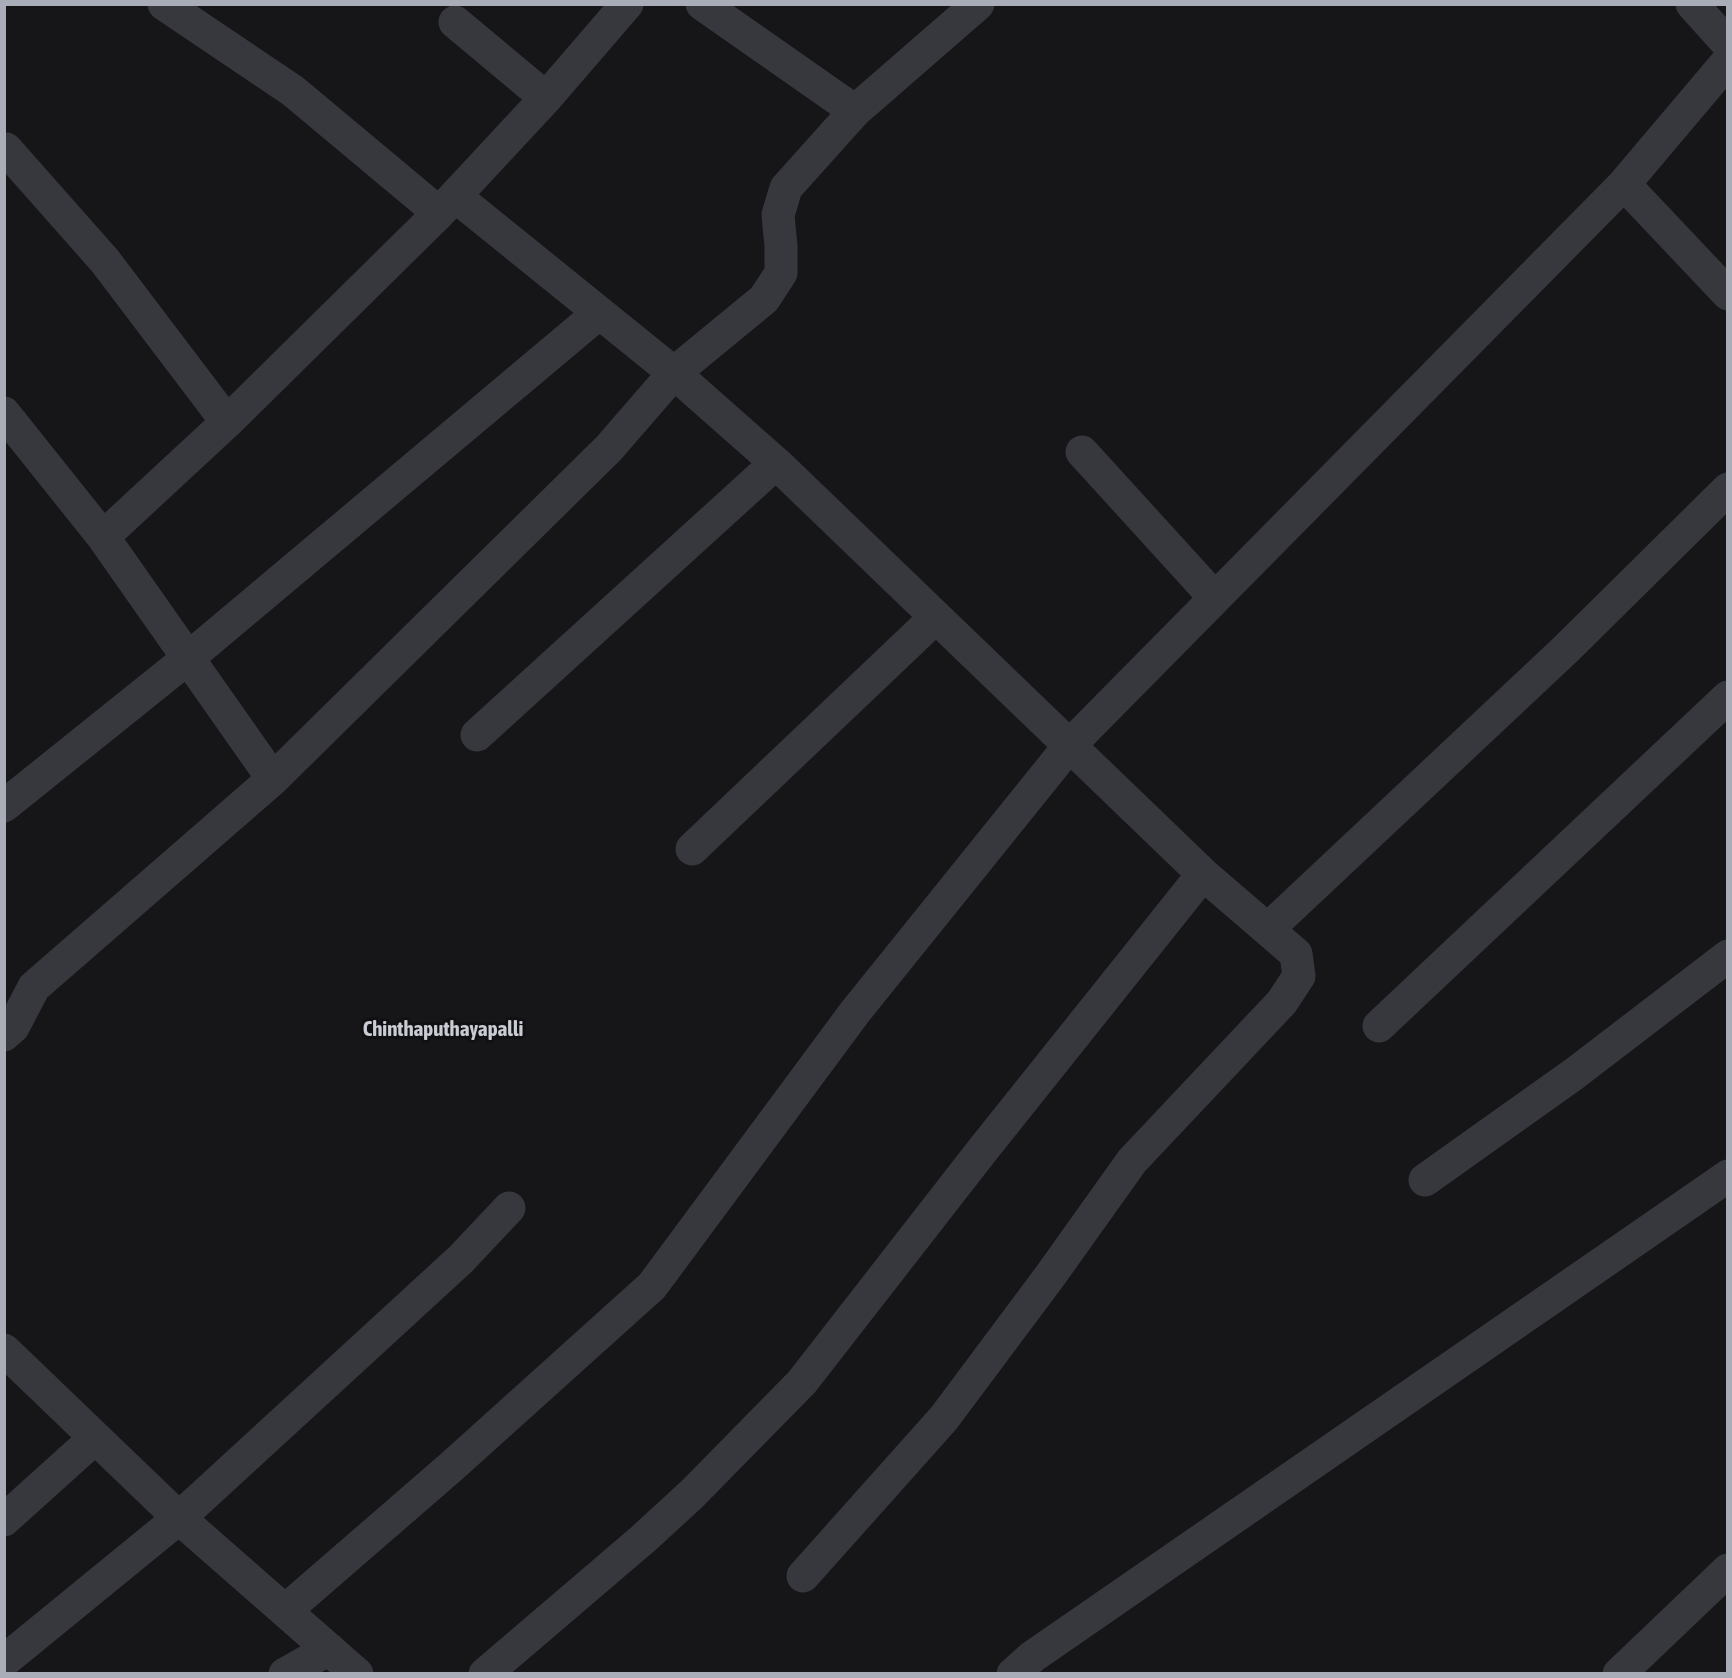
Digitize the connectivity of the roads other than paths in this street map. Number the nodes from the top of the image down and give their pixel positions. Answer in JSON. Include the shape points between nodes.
{"nodes":[{"id":1,"x":164,"y":4,"type":"edge"},
{"id":2,"x":627,"y":4,"type":"edge"},
{"id":3,"x":702,"y":4,"type":"edge"},
{"id":4,"x":978,"y":4,"type":"edge"},
{"id":5,"x":1692,"y":4,"type":"edge"},
{"id":6,"x":455,"y":22,"type":"dead end"},
{"id":7,"x":1728,"y":44,"type":"edge"},
{"id":8,"x":1728,"y":61,"type":"edge"},
{"id":9,"x":546,"y":98,"type":"junction"},
{"id":10,"x":855,"y":111,"type":"junction"},
{"id":11,"x":4,"y":149,"type":"edge"},
{"id":12,"x":1624,"y":184,"type":"junction"},
{"id":13,"x":447,"y":204,"type":"junction"},
{"id":14,"x":1728,"y":294,"type":"edge"},
{"id":15,"x":600,"y":313,"type":"junction"},
{"id":16,"x":674,"y":373,"type":"junction"},
{"id":17,"x":4,"y":414,"type":"edge"},
{"id":18,"x":227,"y":422,"type":"junction"},
{"id":19,"x":1082,"y":452,"type":"dead end"},
{"id":20,"x":776,"y":463,"type":"junction"},
{"id":21,"x":1728,"y":489,"type":"edge"},
{"id":22,"x":103,"y":537,"type":"junction"},
{"id":23,"x":1215,"y":598,"type":"junction"},
{"id":24,"x":936,"y":617,"type":"junction"},
{"id":25,"x":187,"y":659,"type":"junction"},
{"id":26,"x":1728,"y":697,"type":"edge"},
{"id":27,"x":477,"y":735,"type":"dead end"},
{"id":28,"x":1070,"y":746,"type":"junction"},
{"id":29,"x":273,"y":779,"type":"junction"},
{"id":30,"x":4,"y":806,"type":"edge"},
{"id":31,"x":692,"y":849,"type":"dead end"},
{"id":32,"x":1203,"y":874,"type":"junction"},
{"id":33,"x":1268,"y":929,"type":"junction"},
{"id":34,"x":1728,"y":956,"type":"edge"},
{"id":35,"x":1379,"y":1026,"type":"dead end"},
{"id":36,"x":4,"y":1035,"type":"edge"},
{"id":37,"x":1728,"y":1176,"type":"edge"},
{"id":38,"x":1425,"y":1180,"type":"dead end"},
{"id":39,"x":509,"y":1208,"type":"dead end"},
{"id":40,"x":4,"y":1350,"type":"edge"},
{"id":41,"x":95,"y":1438,"type":"junction"},
{"id":42,"x":179,"y":1518,"type":"junction"},
{"id":43,"x":4,"y":1520,"type":"edge"},
{"id":44,"x":1728,"y":1570,"type":"edge"},
{"id":45,"x":803,"y":1576,"type":"dead end"},
{"id":46,"x":286,"y":1610,"type":"junction"},
{"id":47,"x":329,"y":1649,"type":"junction"},
{"id":48,"x":4,"y":1661,"type":"edge"},
{"id":49,"x":285,"y":1674,"type":"edge"},
{"id":50,"x":357,"y":1674,"type":"edge"},
{"id":51,"x":485,"y":1674,"type":"edge"},
{"id":52,"x":1013,"y":1674,"type":"edge"},
{"id":53,"x":1619,"y":1674,"type":"edge"}],
"edges":[{"from":1,"to":13,"type":"street","via":[[293,91]]},
{"from":2,"to":9,"type":"street"},
{"from":3,"to":10,"type":"street"},
{"from":4,"to":10,"type":"street"},
{"from":5,"to":7,"type":"street"},
{"from":6,"to":9,"type":"street"},
{"from":8,"to":12,"type":"street"},
{"from":9,"to":13,"type":"street"},
{"from":10,"to":16,"type":"street","via":[[786,188],[778,215],[781,273],[764,299]]},
{"from":11,"to":18,"type":"street","via":[[105,261]]},
{"from":12,"to":14,"type":"street"},
{"from":12,"to":23,"type":"street"},
{"from":13,"to":15,"type":"street"},
{"from":13,"to":18,"type":"street"},
{"from":15,"to":16,"type":"street"},
{"from":15,"to":25,"type":"street"},
{"from":16,"to":20,"type":"street"},
{"from":16,"to":29,"type":"street","via":[[609,448]]},
{"from":17,"to":22,"type":"street"},
{"from":18,"to":22,"type":"street"},
{"from":19,"to":23,"type":"street"},
{"from":20,"to":24,"type":"street"},
{"from":20,"to":27,"type":"street"},
{"from":21,"to":33,"type":"street","via":[[1565,650]]},
{"from":22,"to":25,"type":"street"},
{"from":23,"to":28,"type":"street"},
{"from":24,"to":28,"type":"street"},
{"from":24,"to":31,"type":"street"},
{"from":25,"to":29,"type":"street"},
{"from":25,"to":30,"type":"street"},
{"from":26,"to":35,"type":"street"},
{"from":28,"to":32,"type":"street"},
{"from":28,"to":46,"type":"street","via":[[855,1012],[652,1286]]},
{"from":29,"to":36,"type":"street","via":[[34,987],[13,1027]]},
{"from":32,"to":33,"type":"street"},
{"from":32,"to":51,"type":"street","via":[[802,1382],[684,1502]]},
{"from":33,"to":45,"type":"street","via":[[1296,954],[1299,976],[1282,1002],[1132,1161],[944,1418]]},
{"from":34,"to":38,"type":"street","via":[[1574,1074]]},
{"from":37,"to":52,"type":"street","via":[[1042,1650]]},
{"from":39,"to":42,"type":"street","via":[[461,1259]]},
{"from":40,"to":41,"type":"street"},
{"from":41,"to":42,"type":"street"},
{"from":41,"to":43,"type":"street"},
{"from":42,"to":46,"type":"street"},
{"from":42,"to":48,"type":"street"},
{"from":44,"to":53,"type":"street"},
{"from":46,"to":47,"type":"street"},
{"from":47,"to":49,"type":"street"},
{"from":47,"to":50,"type":"street"}]}
